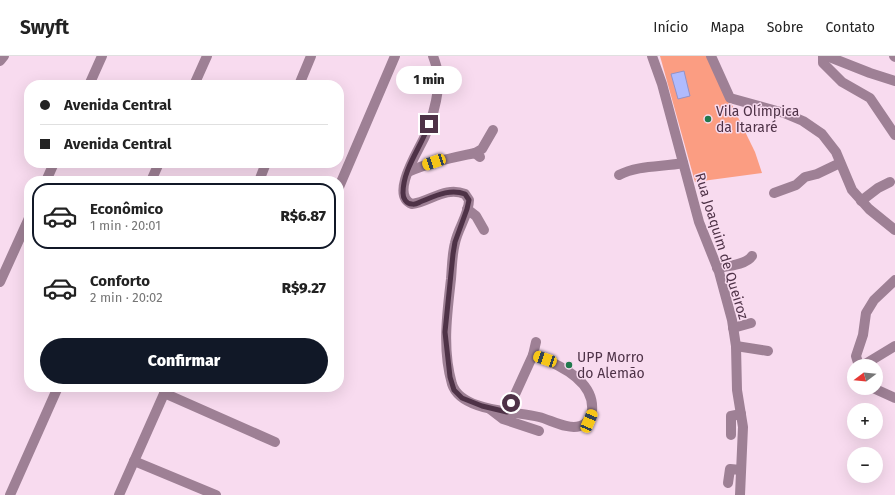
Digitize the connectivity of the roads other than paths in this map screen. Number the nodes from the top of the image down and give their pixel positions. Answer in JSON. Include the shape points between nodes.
{"nodes":[{"id":1,"x":4,"y":56,"type":"edge"},
{"id":2,"x":102,"y":56,"type":"edge"},
{"id":3,"x":207,"y":56,"type":"edge"},
{"id":4,"x":311,"y":56,"type":"edge"},
{"id":5,"x":395,"y":56,"type":"edge"},
{"id":6,"x":433,"y":56,"type":"edge"},
{"id":7,"x":652,"y":56,"type":"edge"},
{"id":8,"x":711,"y":56,"type":"edge"},
{"id":9,"x":823,"y":56,"type":"edge"},
{"id":10,"x":827,"y":56,"type":"edge"},
{"id":11,"x":0,"y":61,"type":"edge"},
{"id":12,"x":91,"y":80,"type":"edge"},
{"id":13,"x":196,"y":80,"type":"edge"},
{"id":14,"x":300,"y":80,"type":"edge"},
{"id":15,"x":895,"y":81,"type":"edge"},
{"id":16,"x":493,"y":130,"type":"dead end"},
{"id":17,"x":895,"y":135,"type":"edge"},
{"id":18,"x":683,"y":163,"type":"junction"},
{"id":19,"x":840,"y":163,"type":"junction"},
{"id":20,"x":408,"y":172,"type":"junction"},
{"id":21,"x":619,"y":175,"type":"dead end"},
{"id":22,"x":344,"y":176,"type":"edge"},
{"id":23,"x":890,"y":182,"type":"dead end"},
{"id":24,"x":774,"y":193,"type":"dead end"},
{"id":25,"x":861,"y":200,"type":"junction"},
{"id":26,"x":467,"y":209,"type":"junction"},
{"id":27,"x":24,"y":229,"type":"edge"},
{"id":28,"x":484,"y":230,"type":"dead end"},
{"id":29,"x":895,"y":230,"type":"edge"},
{"id":30,"x":752,"y":256,"type":"dead end"},
{"id":31,"x":717,"y":268,"type":"junction"},
{"id":32,"x":895,"y":280,"type":"edge"},
{"id":33,"x":0,"y":282,"type":"edge"},
{"id":34,"x":751,"y":323,"type":"dead end"},
{"id":35,"x":733,"y":328,"type":"junction"},
{"id":36,"x":536,"y":342,"type":"dead end"},
{"id":37,"x":736,"y":346,"type":"junction"},
{"id":38,"x":895,"y":346,"type":"edge"},
{"id":39,"x":768,"y":351,"type":"dead end"},
{"id":40,"x":533,"y":355,"type":"junction"},
{"id":41,"x":857,"y":359,"type":"edge"},
{"id":42,"x":874,"y":359,"type":"edge"},
{"id":43,"x":56,"y":392,"type":"edge"},
{"id":44,"x":164,"y":392,"type":"edge"},
{"id":45,"x":169,"y":392,"type":"edge"},
{"id":46,"x":883,"y":393,"type":"edge"},
{"id":47,"x":895,"y":398,"type":"edge"},
{"id":48,"x":490,"y":408,"type":"junction"},
{"id":49,"x":507,"y":412,"type":"junction"},
{"id":50,"x":741,"y":414,"type":"junction"},
{"id":51,"x":539,"y":431,"type":"dead end"},
{"id":52,"x":731,"y":435,"type":"dead end"},
{"id":53,"x":274,"y":442,"type":"dead end"},
{"id":54,"x":134,"y":461,"type":"junction"},
{"id":55,"x":741,"y":470,"type":"junction"},
{"id":56,"x":728,"y":483,"type":"dead end"},
{"id":57,"x":10,"y":495,"type":"edge"},
{"id":58,"x":119,"y":495,"type":"edge"},
{"id":59,"x":216,"y":495,"type":"edge"},
{"id":60,"x":740,"y":495,"type":"edge"}],
"edges":[{"from":1,"to":11,"type":"street"},
{"from":2,"to":12,"type":"street"},
{"from":3,"to":13,"type":"street"},
{"from":4,"to":14,"type":"street"},
{"from":5,"to":22,"type":"street"},
{"from":6,"to":20,"type":"street","via":[[438,89],[425,135]]},
{"from":7,"to":18,"type":"street","name":"Rua Joaquim de Queiroz"},
{"from":8,"to":19,"type":"street","via":[[730,98],[784,112],[803,122],[827,139]]},
{"from":9,"to":17,"type":"street","via":[[824,66],[842,82],[870,98]]},
{"from":10,"to":15,"type":"street"},
{"from":16,"to":20,"type":"street","via":[[478,155],[434,162]]},
{"from":18,"to":21,"type":"street","via":[[647,167]]},
{"from":18,"to":31,"type":"street","name":"Rua Joaquim de Queiroz","via":[[699,222]]},
{"from":19,"to":24,"type":"street"},
{"from":19,"to":25,"type":"street","via":[[848,184]]},
{"from":20,"to":26,"type":"street","via":[[403,195],[406,202],[415,204],[448,192],[459,192],[468,197]]},
{"from":23,"to":25,"type":"street"},
{"from":25,"to":29,"type":"street"},
{"from":26,"to":28,"type":"street","via":[[476,216]]},
{"from":26,"to":48,"type":"street","via":[[453,254],[445,332],[447,356],[450,377],[457,394],[472,403]]},
{"from":27,"to":33,"type":"street"},
{"from":30,"to":31,"type":"street","via":[[738,264]]},
{"from":31,"to":35,"type":"street","name":"Rua Joaquim de Queiroz"},
{"from":32,"to":41,"type":"street","via":[[874,300],[866,313]]},
{"from":34,"to":35,"type":"street"},
{"from":35,"to":37,"type":"street","name":"Rua Joaquim de Queiroz"},
{"from":36,"to":40,"type":"street"},
{"from":37,"to":39,"type":"street"},
{"from":37,"to":50,"type":"street","name":"Rua Joaquim de Queiroz","via":[[737,390]]},
{"from":38,"to":42,"type":"street"},
{"from":40,"to":49,"type":"street"},
{"from":40,"to":49,"type":"street","via":[[556,364],[583,384],[588,391],[592,408],[589,421],[582,426],[571,427],[534,415]]},
{"from":43,"to":57,"type":"street"},
{"from":44,"to":54,"type":"street"},
{"from":45,"to":53,"type":"street"},
{"from":46,"to":47,"type":"street"},
{"from":48,"to":49,"type":"street"},
{"from":48,"to":51,"type":"street","via":[[502,419]]},
{"from":50,"to":52,"type":"street","via":[[731,416]]},
{"from":50,"to":55,"type":"street","name":"Rua Joaquim de Queiroz","via":[[744,434]]},
{"from":54,"to":58,"type":"street"},
{"from":54,"to":59,"type":"street"},
{"from":55,"to":56,"type":"street","via":[[730,470]]},
{"from":55,"to":60,"type":"street","name":"Rua Joaquim de Queiroz"}]}
